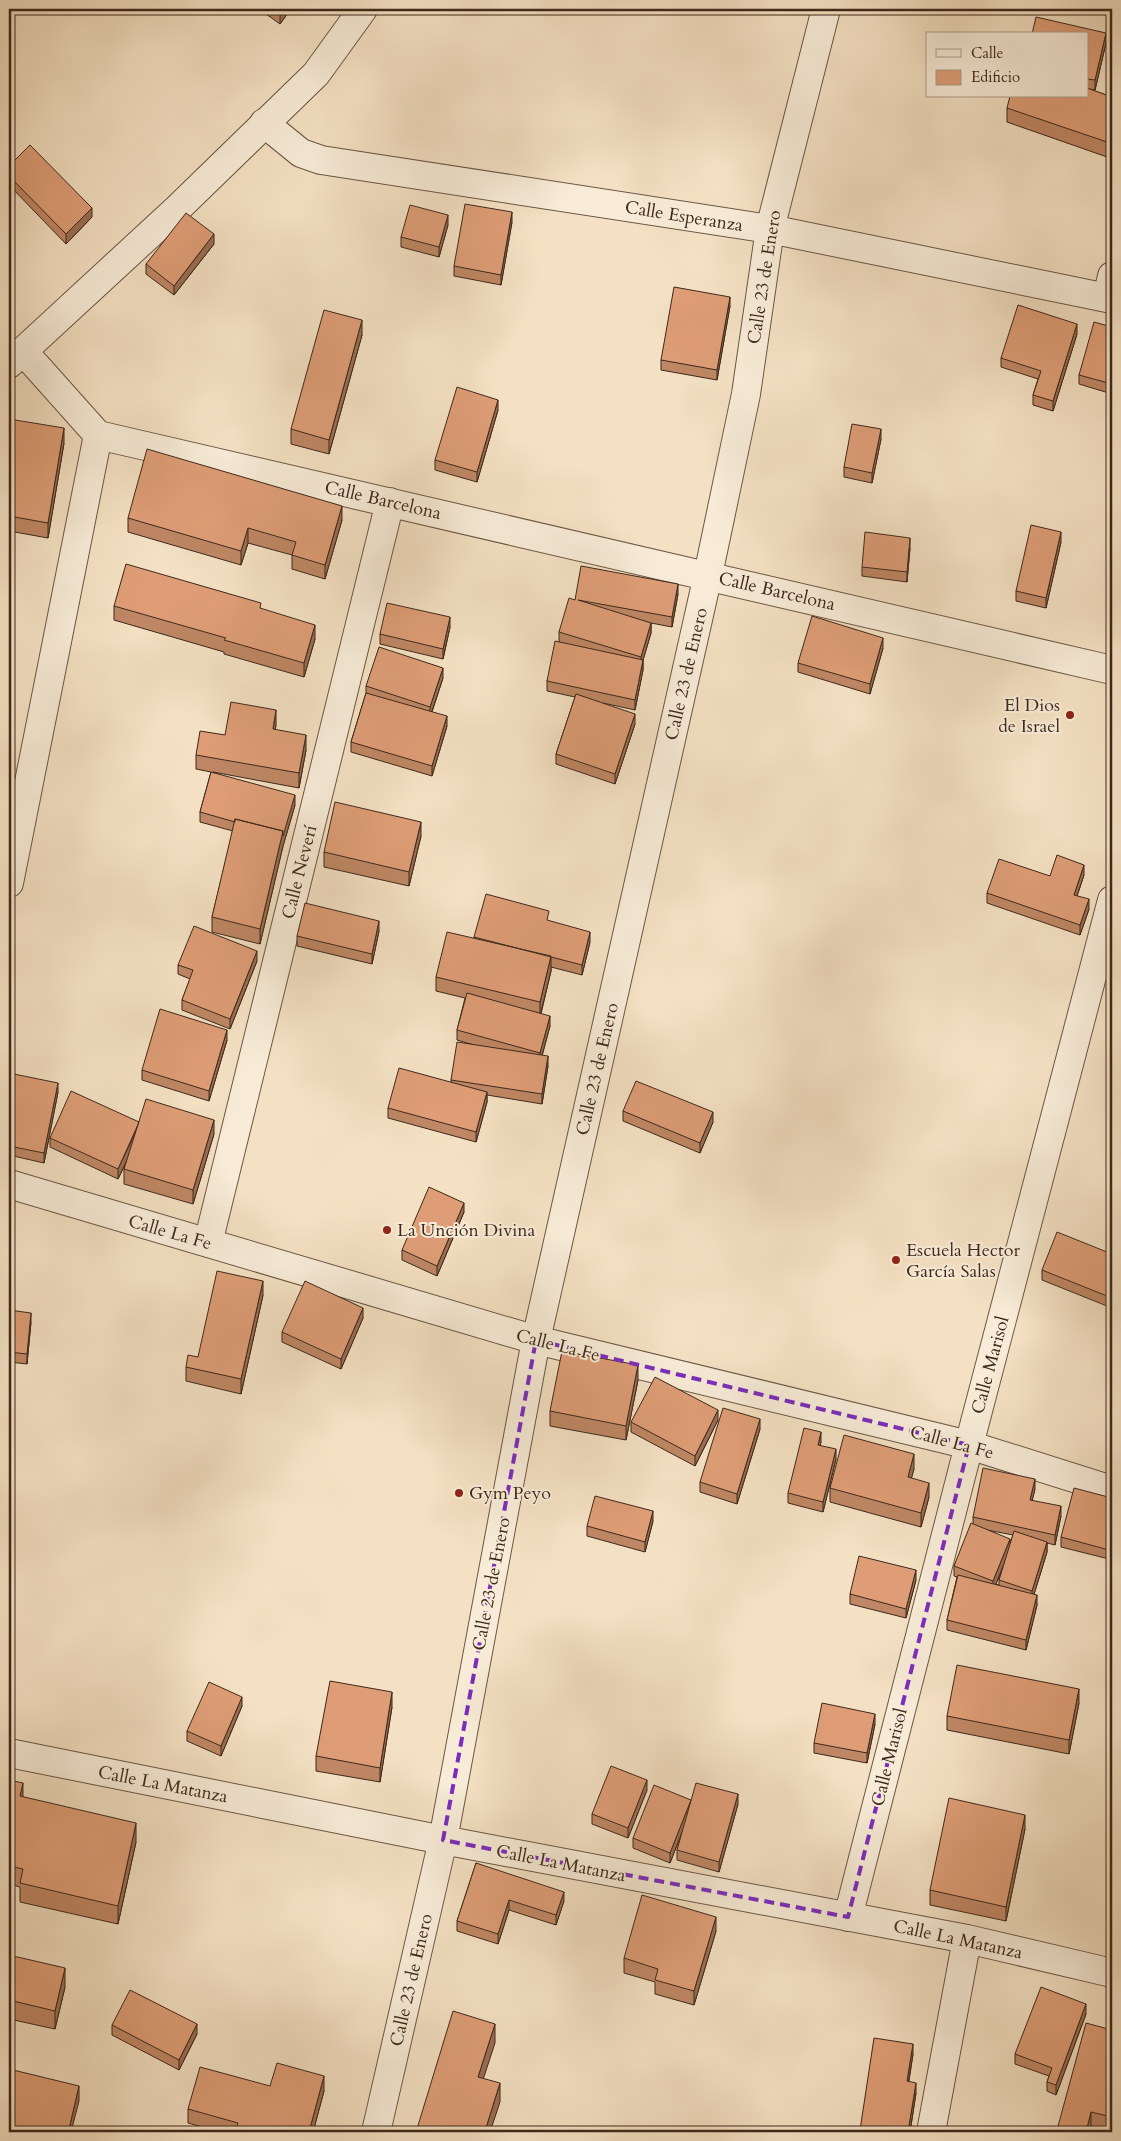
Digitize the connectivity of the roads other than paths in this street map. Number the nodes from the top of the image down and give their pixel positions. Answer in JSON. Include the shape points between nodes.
{"nodes":[{"id":1,"x":363,"y":9,"type":"edge"},
{"id":2,"x":826,"y":9,"type":"edge"},
{"id":3,"x":264,"y":123,"type":"junction"},
{"id":4,"x":770,"y":229,"type":"junction"},
{"id":5,"x":1111,"y":291,"type":"edge"},
{"id":6,"x":16,"y":358,"type":"edge"},
{"id":7,"x":98,"y":435,"type":"junction"},
{"id":8,"x":390,"y":502,"type":"junction"},
{"id":9,"x":708,"y":575,"type":"junction"},
{"id":10,"x":1112,"y":670,"type":"edge"},
{"id":11,"x":9,"y":883,"type":"edge"},
{"id":12,"x":1112,"y":900,"type":"edge"},
{"id":13,"x":9,"y":1184,"type":"edge"},
{"id":14,"x":208,"y":1243,"type":"junction"},
{"id":15,"x":536,"y":1340,"type":"junction"},
{"id":16,"x":969,"y":1445,"type":"junction"},
{"id":17,"x":1112,"y":1490,"type":"edge"},
{"id":18,"x":9,"y":1752,"type":"edge"},
{"id":19,"x":443,"y":1840,"type":"junction"},
{"id":20,"x":848,"y":1917,"type":"junction"},
{"id":21,"x":967,"y":1939,"type":"junction"},
{"id":22,"x":1112,"y":1973,"type":"edge"},
{"id":23,"x":376,"y":2132,"type":"edge"},
{"id":24,"x":931,"y":2132,"type":"edge"}],
"edges":[{"from":1,"to":3,"type":"street","via":[[316,74]]},
{"from":2,"to":4,"type":"street","name":"Calle 23 de Enero"},
{"from":3,"to":4,"type":"street","name":"Calle Esperanza","via":[[301,153],[321,160]]},
{"from":3,"to":6,"type":"street","via":[[136,248]]},
{"from":4,"to":5,"type":"street","name":"Calle Esperanza"},
{"from":4,"to":9,"type":"street","name":"Calle 23 de Enero","via":[[746,394]]},
{"from":6,"to":7,"type":"street"},
{"from":7,"to":8,"type":"street","name":"Calle Barcelona"},
{"from":7,"to":11,"type":"street"},
{"from":8,"to":9,"type":"street","name":"Calle Barcelona"},
{"from":8,"to":14,"type":"street","name":"Calle Neverí"},
{"from":9,"to":10,"type":"street","name":"Calle Barcelona"},
{"from":9,"to":15,"type":"street","name":"Calle 23 de Enero"},
{"from":12,"to":16,"type":"street","name":"Calle Marisol"},
{"from":13,"to":14,"type":"street","name":"Calle La Fe"},
{"from":14,"to":15,"type":"street","name":"Calle La Fe"},
{"from":15,"to":16,"type":"street","name":"Calle La Fe"},
{"from":15,"to":19,"type":"street","name":"Calle 23 de Enero"},
{"from":16,"to":17,"type":"street","name":"Calle La Fe"},
{"from":16,"to":20,"type":"street","name":"Calle Marisol"},
{"from":18,"to":19,"type":"street","name":"Calle La Matanza"},
{"from":19,"to":20,"type":"street","name":"Calle La Matanza"},
{"from":19,"to":23,"type":"street","name":"Calle 23 de Enero"},
{"from":20,"to":21,"type":"street","name":"Calle La Matanza"},
{"from":21,"to":22,"type":"street","name":"Calle La Matanza"},
{"from":21,"to":24,"type":"street"}]}
